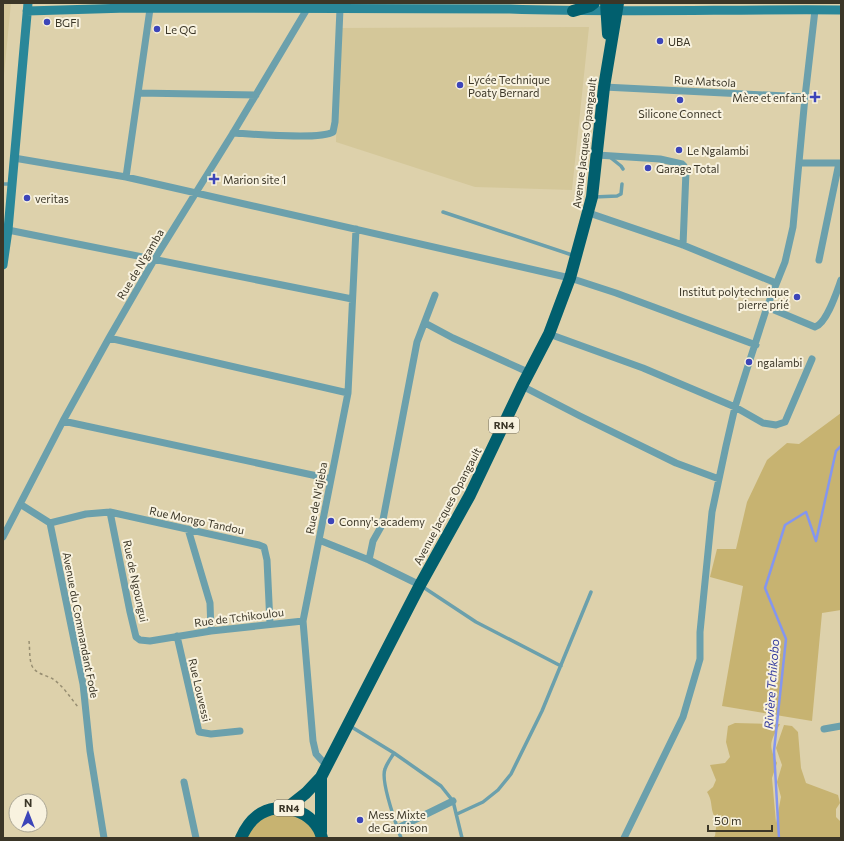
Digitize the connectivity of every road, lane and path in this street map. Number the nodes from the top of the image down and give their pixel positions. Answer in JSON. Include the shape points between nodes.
{"nodes":[{"id":1,"x":112,"y":3,"type":"edge"},
{"id":2,"x":594,"y":3,"type":"edge"},
{"id":3,"x":511,"y":6,"type":"edge"},
{"id":4,"x":612,"y":6,"type":"edge"},
{"id":5,"x":28,"y":7,"type":"edge"},
{"id":6,"x":128,"y":8,"type":"junction"},
{"id":7,"x":150,"y":9,"type":"junction"},
{"id":8,"x":307,"y":9,"type":"junction"},
{"id":9,"x":340,"y":9,"type":"junction"},
{"id":10,"x":816,"y":10,"type":"junction"},
{"id":11,"x":841,"y":10,"type":"edge"},
{"id":12,"x":574,"y":11,"type":"junction"},
{"id":13,"x":604,"y":86,"type":"junction"},
{"id":14,"x":138,"y":93,"type":"junction"},
{"id":15,"x":256,"y":95,"type":"junction"},
{"id":16,"x":805,"y":97,"type":"junction"},
{"id":17,"x":234,"y":133,"type":"junction"},
{"id":18,"x":602,"y":155,"type":"junction"},
{"id":19,"x":14,"y":158,"type":"junction"},
{"id":20,"x":800,"y":163,"type":"junction"},
{"id":21,"x":840,"y":163,"type":"edge"},
{"id":22,"x":623,"y":169,"type":"dead end"},
{"id":23,"x":126,"y":177,"type":"junction"},
{"id":24,"x":7,"y":184,"type":"edge"},
{"id":25,"x":622,"y":184,"type":"dead end"},
{"id":26,"x":196,"y":193,"type":"junction"},
{"id":27,"x":592,"y":197,"type":"junction"},
{"id":28,"x":443,"y":212,"type":"dead end"},
{"id":29,"x":589,"y":213,"type":"junction"},
{"id":30,"x":356,"y":229,"type":"junction"},
{"id":31,"x":8,"y":230,"type":"junction"},
{"id":32,"x":683,"y":245,"type":"junction"},
{"id":33,"x":576,"y":256,"type":"junction"},
{"id":34,"x":154,"y":260,"type":"junction"},
{"id":35,"x":819,"y":260,"type":"dead end"},
{"id":36,"x":3,"y":264,"type":"edge"},
{"id":37,"x":570,"y":278,"type":"junction"},
{"id":38,"x":841,"y":280,"type":"edge"},
{"id":39,"x":776,"y":282,"type":"junction"},
{"id":40,"x":435,"y":295,"type":"dead end"},
{"id":41,"x":352,"y":299,"type":"junction"},
{"id":42,"x":767,"y":307,"type":"junction"},
{"id":43,"x":425,"y":323,"type":"junction"},
{"id":44,"x":549,"y":334,"type":"junction"},
{"id":45,"x":109,"y":338,"type":"junction"},
{"id":46,"x":756,"y":345,"type":"junction"},
{"id":47,"x":812,"y":359,"type":"dead end"},
{"id":48,"x":530,"y":373,"type":"junction"},
{"id":49,"x":522,"y":386,"type":"junction"},
{"id":50,"x":348,"y":393,"type":"junction"},
{"id":51,"x":735,"y":407,"type":"junction"},
{"id":52,"x":63,"y":421,"type":"junction"},
{"id":53,"x":331,"y":479,"type":"junction"},
{"id":54,"x":720,"y":479,"type":"junction"},
{"id":55,"x":20,"y":504,"type":"junction"},
{"id":56,"x":110,"y":512,"type":"junction"},
{"id":57,"x":50,"y":523,"type":"junction"},
{"id":58,"x":188,"y":529,"type":"junction"},
{"id":59,"x":3,"y":537,"type":"edge"},
{"id":60,"x":319,"y":540,"type":"junction"},
{"id":61,"x":369,"y":560,"type":"junction"},
{"id":62,"x":420,"y":585,"type":"junction"},
{"id":63,"x":591,"y":592,"type":"dead end"},
{"id":64,"x":303,"y":621,"type":"junction"},
{"id":65,"x":270,"y":624,"type":"junction"},
{"id":66,"x":211,"y":631,"type":"junction"},
{"id":67,"x":177,"y":636,"type":"junction"},
{"id":68,"x":29,"y":641,"type":"dead end"},
{"id":69,"x":561,"y":666,"type":"junction"},
{"id":70,"x":86,"y":718,"type":"junction"},
{"id":71,"x":348,"y":725,"type":"junction"},
{"id":72,"x":841,"y":726,"type":"edge"},
{"id":73,"x":824,"y":729,"type":"dead end"},
{"id":74,"x":240,"y":731,"type":"dead end"},
{"id":75,"x":394,"y":753,"type":"junction"},
{"id":76,"x":327,"y":766,"type":"junction"},
{"id":77,"x":321,"y":777,"type":"junction"},
{"id":78,"x":184,"y":782,"type":"dead end"},
{"id":79,"x":453,"y":801,"type":"junction"},
{"id":80,"x":287,"y":808,"type":"junction"},
{"id":81,"x":457,"y":814,"type":"junction"},
{"id":82,"x":398,"y":828,"type":"junction"},
{"id":83,"x":322,"y":836,"type":"edge"},
{"id":84,"x":104,"y":838,"type":"edge"},
{"id":85,"x":196,"y":838,"type":"edge"},
{"id":86,"x":241,"y":838,"type":"edge"},
{"id":87,"x":401,"y":838,"type":"edge"},
{"id":88,"x":462,"y":838,"type":"edge"},
{"id":89,"x":624,"y":838,"type":"edge"}],
"edges":[{"from":1,"to":6,"type":"street"},
{"from":2,"to":12,"type":"highway"},
{"from":3,"to":9,"type":"street"},
{"from":3,"to":12,"type":"street"},
{"from":4,"to":10,"type":"street"},
{"from":4,"to":12,"type":"street"},
{"from":4,"to":13,"type":"highway","name":"Avenue Jacques Opangault","number":"RN4","via":[[610,47]]},
{"from":5,"to":6,"type":"street"},
{"from":5,"to":19,"type":"street"},
{"from":6,"to":7,"type":"street"},
{"from":7,"to":8,"type":"street"},
{"from":7,"to":14,"type":"street"},
{"from":8,"to":9,"type":"street"},
{"from":8,"to":15,"type":"street","name":"Rue de N'gamba"},
{"from":9,"to":17,"type":"street","via":[[333,132],[324,136]]},
{"from":10,"to":11,"type":"street"},
{"from":10,"to":16,"type":"street"},
{"from":13,"to":16,"type":"street","name":"Rue Matsola"},
{"from":13,"to":18,"type":"highway","name":"Avenue Jacques Opangault","number":"RN4"},
{"from":14,"to":15,"type":"street"},
{"from":14,"to":23,"type":"street"},
{"from":15,"to":17,"type":"street","name":"Rue de N'gamba"},
{"from":16,"to":20,"type":"street"},
{"from":17,"to":26,"type":"street","name":"Rue de N'gamba"},
{"from":18,"to":22,"type":"lane"},
{"from":18,"to":27,"type":"highway","name":"Avenue Jacques Opangault","number":"RN4"},
{"from":18,"to":32,"type":"street","via":[[660,159],[684,166],[686,170]]},
{"from":19,"to":23,"type":"street"},
{"from":19,"to":24,"type":"street"},
{"from":20,"to":21,"type":"street"},
{"from":20,"to":39,"type":"street","via":[[793,227],[785,262]]},
{"from":21,"to":35,"type":"street"},
{"from":23,"to":26,"type":"street"},
{"from":24,"to":31,"type":"street"},
{"from":25,"to":27,"type":"lane","via":[[617,196]]},
{"from":26,"to":30,"type":"street"},
{"from":26,"to":34,"type":"street","name":"Rue de N'gamba"},
{"from":27,"to":29,"type":"highway","name":"Avenue Jacques Opangault","number":"RN4"},
{"from":28,"to":33,"type":"lane"},
{"from":29,"to":32,"type":"street"},
{"from":29,"to":33,"type":"highway","name":"Avenue Jacques Opangault","number":"RN4"},
{"from":30,"to":37,"type":"street"},
{"from":30,"to":41,"type":"street","name":"Rue de N'djeba"},
{"from":31,"to":34,"type":"street"},
{"from":31,"to":36,"type":"street"},
{"from":32,"to":39,"type":"street"},
{"from":33,"to":37,"type":"highway","name":"Avenue Jacques Opangault","number":"RN4"},
{"from":34,"to":41,"type":"street"},
{"from":34,"to":45,"type":"street","name":"Rue de N'gamba"},
{"from":37,"to":44,"type":"highway","name":"Avenue Jacques Opangault","number":"RN4"},
{"from":37,"to":46,"type":"street","via":[[616,292]]},
{"from":38,"to":42,"type":"street","via":[[832,304],[819,326]]},
{"from":39,"to":42,"type":"street"},
{"from":40,"to":43,"type":"street"},
{"from":41,"to":50,"type":"street","name":"Rue de N'djeba"},
{"from":42,"to":46,"type":"street"},
{"from":43,"to":48,"type":"street"},
{"from":43,"to":61,"type":"street","via":[[414,354],[382,525],[373,541]]},
{"from":44,"to":48,"type":"highway","name":"Avenue Jacques Opangault","number":"RN4"},
{"from":44,"to":51,"type":"street","via":[[643,368]]},
{"from":45,"to":50,"type":"street"},
{"from":45,"to":52,"type":"street","name":"Rue de N'gamba"},
{"from":46,"to":51,"type":"street"},
{"from":47,"to":51,"type":"street","via":[[785,422],[776,425],[763,423]]},
{"from":48,"to":49,"type":"highway","name":"Avenue Jacques Opangault","number":"RN4"},
{"from":49,"to":54,"type":"street","via":[[676,463]]},
{"from":49,"to":62,"type":"highway","name":"Avenue Jacques Opangault","number":"RN4","via":[[470,495]]},
{"from":50,"to":53,"type":"street","name":"Rue de N'djeba"},
{"from":51,"to":54,"type":"street"},
{"from":52,"to":53,"type":"street"},
{"from":52,"to":55,"type":"street","name":"Rue de N'gamba"},
{"from":53,"to":60,"type":"street","name":"Rue de N'djeba"},
{"from":54,"to":89,"type":"street","via":[[712,512],[700,632],[700,659],[683,717]]},
{"from":55,"to":57,"type":"street"},
{"from":55,"to":59,"type":"street","name":"Rue de N'gamba"},
{"from":56,"to":57,"type":"street","name":"Rue Mongo Tandou","via":[[86,514]]},
{"from":56,"to":58,"type":"street","name":"Rue Mongo Tandou"},
{"from":56,"to":67,"type":"street","name":"Rue de Ngoungui","via":[[136,637],[144,641]]},
{"from":57,"to":70,"type":"street","name":"Avenue du Commandant Fode","via":[[83,684]]},
{"from":58,"to":65,"type":"street","name":"Rue Mongo Tandou","via":[[264,547]]},
{"from":58,"to":66,"type":"street","via":[[210,603]]},
{"from":60,"to":61,"type":"street"},
{"from":60,"to":64,"type":"street","name":"Rue de N'djeba"},
{"from":61,"to":62,"type":"street"},
{"from":62,"to":69,"type":"lane","via":[[476,622]]},
{"from":62,"to":71,"type":"highway","name":"Avenue Jacques Opangault","number":"RN4"},
{"from":63,"to":69,"type":"lane"},
{"from":64,"to":65,"type":"street","name":"Rue de Tchikoulou"},
{"from":64,"to":76,"type":"street","name":"Rue de N'djeba","via":[[312,741],[316,754]]},
{"from":65,"to":66,"type":"street","name":"Rue de Tchikoulou"},
{"from":66,"to":67,"type":"street","name":"Rue de Tchikoulou"},
{"from":67,"to":74,"type":"street","name":"Rue Louvessi","via":[[199,732],[211,734]]},
{"from":68,"to":70,"type":"path","via":[[33,668],[53,680],[66,692]]},
{"from":69,"to":81,"type":"lane","via":[[511,774],[498,790],[483,802]]},
{"from":70,"to":84,"type":"street","name":"Avenue du Commandant Fode"},
{"from":71,"to":75,"type":"lane"},
{"from":71,"to":76,"type":"highway","name":"Avenue Jacques Opangault","number":"RN4"},
{"from":72,"to":73,"type":"street"},
{"from":75,"to":79,"type":"lane","via":[[441,786]]},
{"from":75,"to":82,"type":"lane","via":[[384,770],[384,780]]},
{"from":76,"to":77,"type":"highway","name":"Avenue Jacques Opangault","number":"RN4"},
{"from":77,"to":80,"type":"highway","number":"RN4"},
{"from":77,"to":83,"type":"highway","number":"RN4"},
{"from":78,"to":85,"type":"street"},
{"from":79,"to":81,"type":"lane"},
{"from":79,"to":82,"type":"street"},
{"from":80,"to":83,"type":"highway","number":"RN4","via":[[301,812],[313,821]]},
{"from":80,"to":86,"type":"highway","number":"RN4","via":[[272,809],[258,815],[247,826]]},
{"from":81,"to":88,"type":"lane"},
{"from":82,"to":87,"type":"lane"}]}
